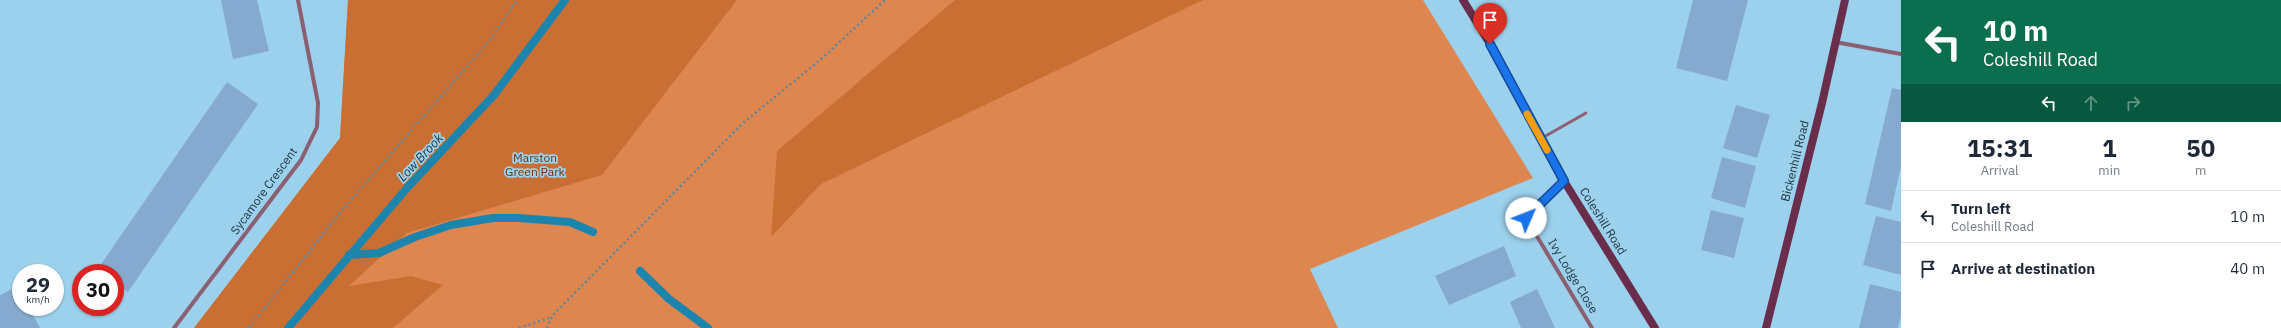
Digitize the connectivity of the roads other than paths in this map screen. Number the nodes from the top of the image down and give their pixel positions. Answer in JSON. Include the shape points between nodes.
{"nodes":[{"id":1,"x":298,"y":0,"type":"edge"},
{"id":2,"x":1463,"y":0,"type":"edge"},
{"id":3,"x":1844,"y":0,"type":"edge"},
{"id":4,"x":1834,"y":42,"type":"junction"},
{"id":5,"x":1901,"y":54,"type":"edge"},
{"id":6,"x":1586,"y":113,"type":"dead end"},
{"id":7,"x":1541,"y":139,"type":"junction"},
{"id":8,"x":1564,"y":181,"type":"junction"},
{"id":9,"x":174,"y":328,"type":"edge"},
{"id":10,"x":1592,"y":328,"type":"edge"},
{"id":11,"x":1655,"y":328,"type":"edge"},
{"id":12,"x":1766,"y":328,"type":"edge"}],
"edges":[{"from":1,"to":9,"type":"street","name":"Sycamore Crescent","via":[[318,103],[317,127],[301,160]]},
{"from":2,"to":7,"type":"street","name":"Coleshill Road","via":[[1490,44]]},
{"from":3,"to":4,"type":"street","name":"Bickenhill Road"},
{"from":4,"to":5,"type":"street"},
{"from":4,"to":12,"type":"street","name":"Bickenhill Road","via":[[1822,103]]},
{"from":6,"to":7,"type":"lane"},
{"from":7,"to":8,"type":"street","name":"Coleshill Road"},
{"from":8,"to":10,"type":"street","name":"Ivy Lodge Close","via":[[1526,218]]},
{"from":8,"to":11,"type":"street","name":"Coleshill Road"}]}
